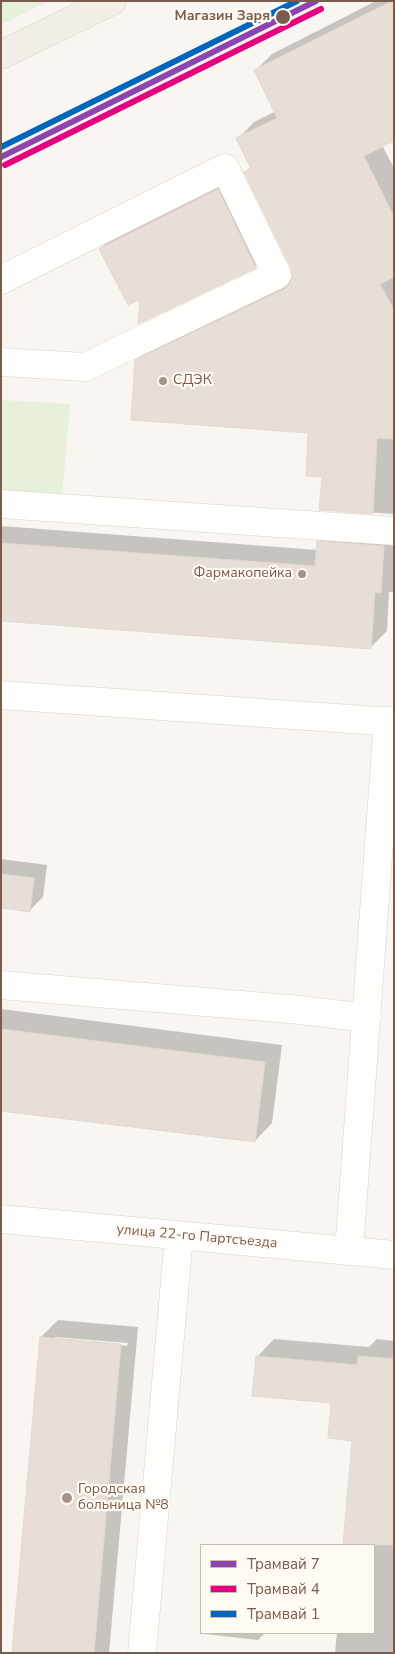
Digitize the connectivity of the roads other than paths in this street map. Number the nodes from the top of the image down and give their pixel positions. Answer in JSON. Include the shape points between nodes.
{"nodes":[{"id":1,"x":112,"y":1,"type":"edge"},
{"id":2,"x":1,"y":55,"type":"edge"},
{"id":3,"x":1,"y":280,"type":"edge"},
{"id":4,"x":1,"y":362,"type":"edge"},
{"id":5,"x":1,"y":504,"type":"edge"},
{"id":6,"x":394,"y":531,"type":"edge"},
{"id":7,"x":1,"y":695,"type":"edge"},
{"id":8,"x":391,"y":722,"type":"edge"},
{"id":9,"x":1,"y":985,"type":"edge"},
{"id":10,"x":368,"y":1018,"type":"junction"},
{"id":11,"x":1,"y":1219,"type":"edge"},
{"id":12,"x":179,"y":1236,"type":"junction"},
{"id":13,"x":350,"y":1251,"type":"junction"},
{"id":14,"x":394,"y":1255,"type":"edge"},
{"id":15,"x":142,"y":1653,"type":"edge"}],
"edges":[{"from":1,"to":2,"type":"main road"},
{"from":3,"to":4,"type":"street","via":[[225,168],[277,275],[84,367]]},
{"from":5,"to":6,"type":"street"},
{"from":7,"to":8,"type":"street"},
{"from":8,"to":10,"type":"street"},
{"from":9,"to":10,"type":"street"},
{"from":10,"to":13,"type":"street"},
{"from":11,"to":12,"type":"street","name":"улица 22-го Партсъезда"},
{"from":12,"to":13,"type":"street","name":"улица 22-го Партсъезда"},
{"from":12,"to":15,"type":"street"},
{"from":13,"to":14,"type":"street","name":"улица 22-го Партсъезда"}]}
